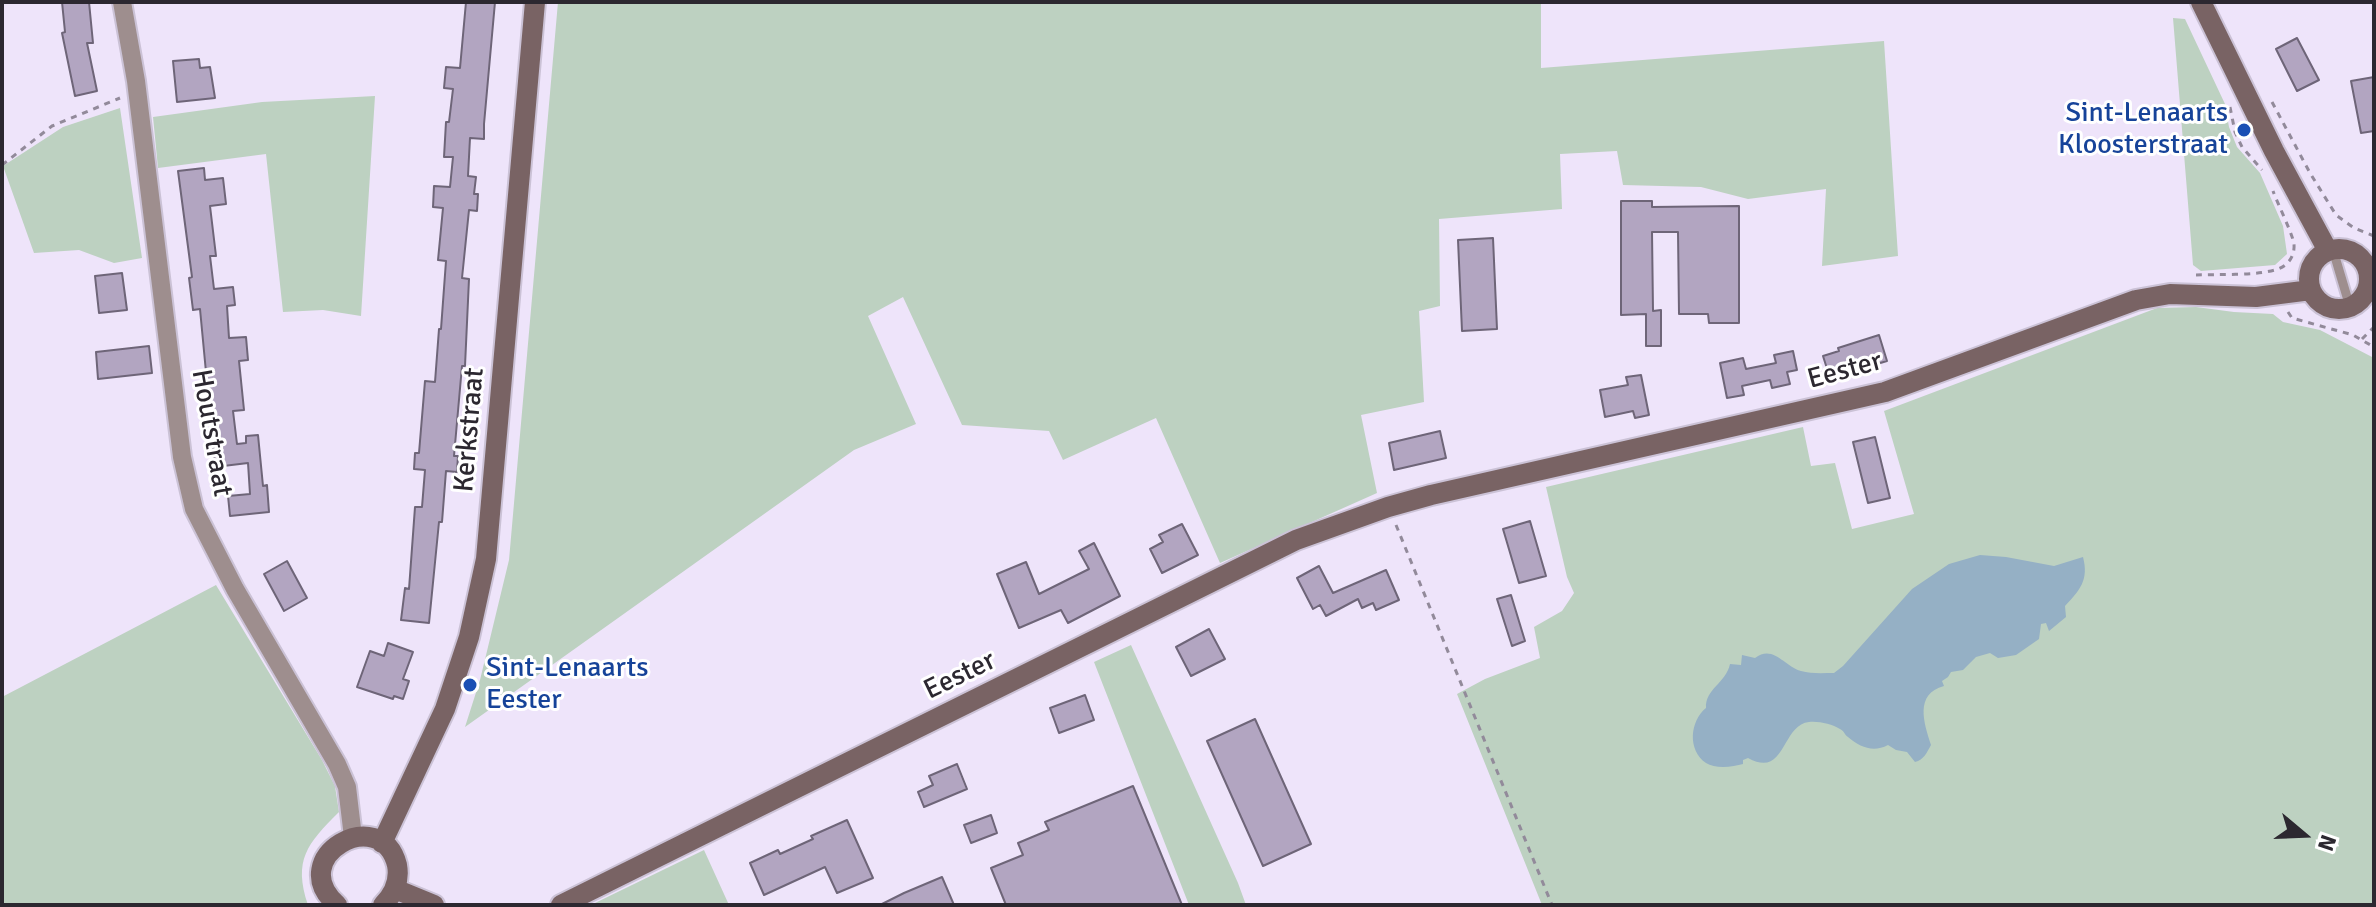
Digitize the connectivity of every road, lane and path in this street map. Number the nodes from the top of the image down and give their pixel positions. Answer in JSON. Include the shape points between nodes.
{"nodes":[{"id":1,"x":122,"y":2,"type":"edge"},
{"id":2,"x":535,"y":2,"type":"edge"},
{"id":3,"x":2201,"y":2,"type":"edge"},
{"id":4,"x":2266,"y":90,"type":"dead end"},
{"id":5,"x":137,"y":91,"type":"junction"},
{"id":6,"x":2230,"y":105,"type":"dead end"},
{"id":7,"x":2,"y":165,"type":"edge"},
{"id":8,"x":2263,"y":172,"type":"dead end"},
{"id":9,"x":2268,"y":180,"type":"dead end"},
{"id":10,"x":2374,"y":236,"type":"edge"},
{"id":11,"x":2331,"y":251,"type":"junction"},
{"id":12,"x":2370,"y":265,"type":"edge"},
{"id":13,"x":2279,"y":269,"type":"junction"},
{"id":14,"x":2192,"y":275,"type":"dead end"},
{"id":15,"x":2311,"y":290,"type":"junction"},
{"id":16,"x":2284,"y":294,"type":"junction"},
{"id":17,"x":2362,"y":306,"type":"edge"},
{"id":18,"x":2374,"y":327,"type":"edge"},
{"id":19,"x":2362,"y":339,"type":"junction"},
{"id":20,"x":2374,"y":347,"type":"edge"},
{"id":21,"x":1388,"y":507,"type":"junction"},
{"id":22,"x":353,"y":837,"type":"junction"},
{"id":23,"x":382,"y":843,"type":"junction"},
{"id":24,"x":389,"y":897,"type":"edge"},
{"id":25,"x":337,"y":905,"type":"edge"},
{"id":26,"x":434,"y":905,"type":"edge"},
{"id":27,"x":561,"y":905,"type":"edge"},
{"id":28,"x":1552,"y":905,"type":"edge"}],
"edges":[{"from":1,"to":5,"type":"street","name":"Houtstraat"},
{"from":2,"to":23,"type":"main road","name":"Kerkstraat","via":[[486,559],[469,637],[445,709]]},
{"from":3,"to":11,"type":"main road","via":[[2274,151]]},
{"from":4,"to":10,"type":"path","via":[[2336,215]]},
{"from":5,"to":7,"type":"path","via":[[52,126]]},
{"from":5,"to":22,"type":"street","name":"Houtstraat","via":[[182,457],[194,509],[337,764],[347,787]]},
{"from":6,"to":8,"type":"path","via":[[2242,147]]},
{"from":9,"to":13,"type":"path","via":[[2295,246],[2293,256]]},
{"from":11,"to":12,"type":"main road","via":[[2355,253]]},
{"from":11,"to":15,"type":"main road","via":[[2310,271]]},
{"from":11,"to":17,"type":"lane"},
{"from":12,"to":17,"type":"main road"},
{"from":13,"to":14,"type":"path"},
{"from":13,"to":16,"type":"path"},
{"from":15,"to":16,"type":"main road","name":"Eester"},
{"from":15,"to":17,"type":"main road","via":[[2333,308]]},
{"from":16,"to":19,"type":"path","via":[[2292,318]]},
{"from":16,"to":21,"type":"main road","name":"Eester","via":[[2170,294],[2136,300],[1885,392]]},
{"from":18,"to":19,"type":"path"},
{"from":19,"to":20,"type":"path"},
{"from":21,"to":27,"type":"main road","name":"Eester","via":[[1296,540]]},
{"from":21,"to":28,"type":"path"},
{"from":22,"to":23,"type":"main road"},
{"from":22,"to":25,"type":"main road","via":[[334,846],[323,864],[323,885]]},
{"from":23,"to":24,"type":"main road","via":[[397,868]]},
{"from":24,"to":26,"type":"main road"}]}
